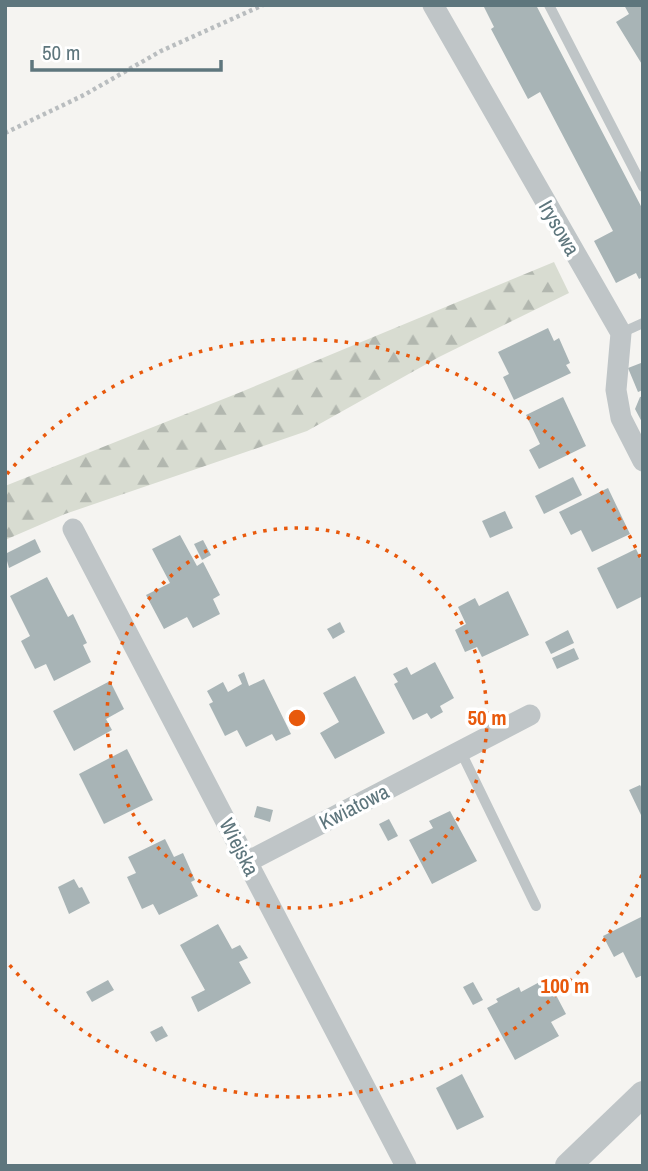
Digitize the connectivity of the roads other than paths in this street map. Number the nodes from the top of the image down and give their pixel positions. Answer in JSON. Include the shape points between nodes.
{"nodes":[{"id":1,"x":433,"y":5,"type":"edge"},
{"id":2,"x":549,"y":5,"type":"edge"},
{"id":3,"x":643,"y":187,"type":"edge"},
{"id":4,"x":643,"y":323,"type":"edge"},
{"id":5,"x":621,"y":333,"type":"junction"},
{"id":6,"x":643,"y":461,"type":"edge"},
{"id":7,"x":73,"y":529,"type":"dead end"},
{"id":8,"x":530,"y":715,"type":"dead end"},
{"id":9,"x":461,"y":752,"type":"junction"},
{"id":10,"x":247,"y":863,"type":"junction"},
{"id":11,"x":536,"y":906,"type":"dead end"},
{"id":12,"x":643,"y":1094,"type":"edge"},
{"id":13,"x":405,"y":1166,"type":"edge"},
{"id":14,"x":568,"y":1166,"type":"edge"}],
"edges":[{"from":1,"to":5,"type":"street","name":"Irysowa"},
{"from":2,"to":3,"type":"lane"},
{"from":4,"to":5,"type":"lane"},
{"from":5,"to":6,"type":"street","via":[[616,390],[621,418]]},
{"from":7,"to":10,"type":"street","name":"Wiejska"},
{"from":8,"to":9,"type":"street","name":"Kwiatowa"},
{"from":9,"to":10,"type":"street","name":"Kwiatowa"},
{"from":9,"to":11,"type":"lane"},
{"from":10,"to":13,"type":"street","name":"Wiejska"},
{"from":12,"to":14,"type":"street"}]}
